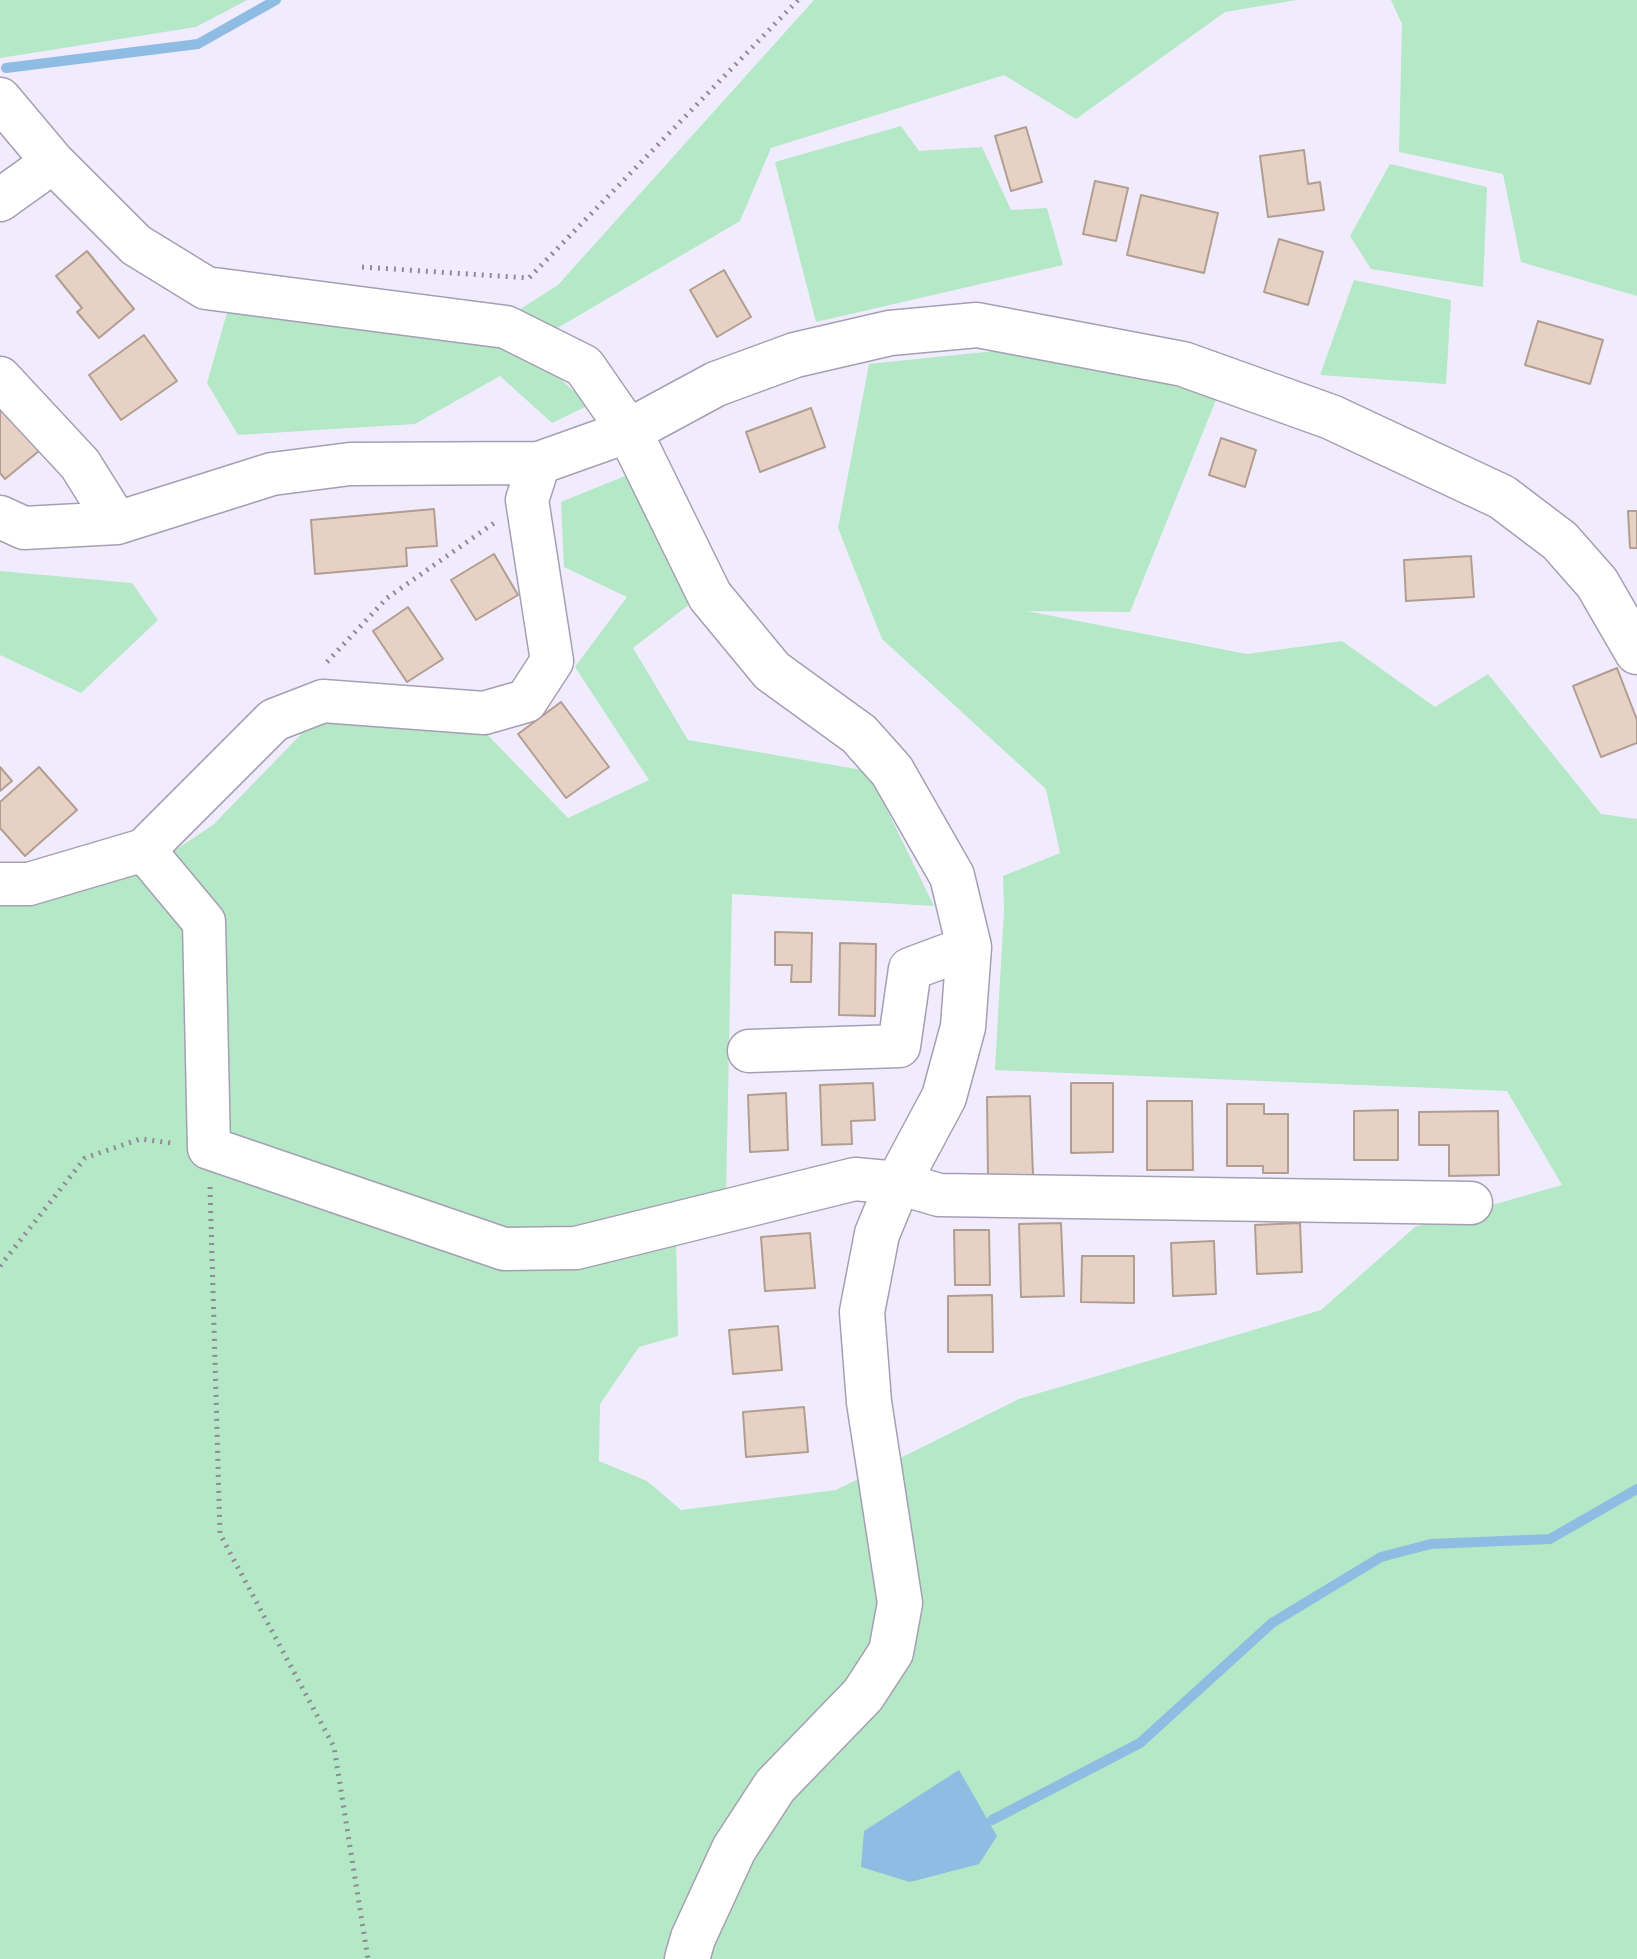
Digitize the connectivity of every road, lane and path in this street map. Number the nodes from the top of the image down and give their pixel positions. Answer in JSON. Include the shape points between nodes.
{"nodes":[{"id":1,"x":798,"y":0,"type":"edge"},
{"id":2,"x":0,"y":99,"type":"edge"},
{"id":3,"x":53,"y":162,"type":"junction"},
{"id":4,"x":0,"y":200,"type":"edge"},
{"id":5,"x":356,"y":266,"type":"dead end"},
{"id":6,"x":0,"y":378,"type":"edge"},
{"id":7,"x":629,"y":431,"type":"junction"},
{"id":8,"x":533,"y":481,"type":"junction"},
{"id":9,"x":0,"y":517,"type":"edge"},
{"id":10,"x":117,"y":523,"type":"junction"},
{"id":11,"x":1637,"y":652,"type":"edge"},
{"id":12,"x":325,"y":664,"type":"dead end"},
{"id":13,"x":144,"y":850,"type":"junction"},
{"id":14,"x":0,"y":884,"type":"edge"},
{"id":15,"x":969,"y":947,"type":"junction"},
{"id":16,"x":749,"y":1051,"type":"dead end"},
{"id":17,"x":209,"y":1148,"type":"junction"},
{"id":18,"x":898,"y":1183,"type":"junction"},
{"id":19,"x":1471,"y":1203,"type":"dead end"},
{"id":20,"x":0,"y":1266,"type":"edge"},
{"id":21,"x":368,"y":1959,"type":"edge"},
{"id":22,"x":687,"y":1959,"type":"edge"}],
"edges":[{"from":1,"to":5,"type":"path","via":[[529,278]]},
{"from":2,"to":3,"type":"street"},
{"from":3,"to":4,"type":"street"},
{"from":3,"to":7,"type":"street","via":[[136,245],[206,288],[506,327],[584,366]]},
{"from":6,"to":10,"type":"street","via":[[80,464]]},
{"from":7,"to":8,"type":"street"},
{"from":7,"to":11,"type":"street","via":[[729,379],[795,355],[890,333],[977,325],[1183,364],[1331,417],[1502,497],[1560,541],[1597,583]]},
{"from":7,"to":15,"type":"street","via":[[710,596],[772,671],[859,734],[892,771],[952,876]]},
{"from":8,"to":10,"type":"street","via":[[350,464],[272,474]]},
{"from":8,"to":12,"type":"path","via":[[387,598]]},
{"from":8,"to":13,"type":"street","via":[[552,661],[526,701],[484,713],[323,701],[274,720]]},
{"from":9,"to":10,"type":"street","via":[[24,528]]},
{"from":13,"to":14,"type":"street","via":[[29,884]]},
{"from":13,"to":17,"type":"street","via":[[204,922]]},
{"from":15,"to":16,"type":"street","via":[[910,969],[899,1046]]},
{"from":15,"to":18,"type":"street","via":[[963,1027],[944,1097]]},
{"from":17,"to":18,"type":"street","via":[[504,1249],[576,1248],[855,1179]]},
{"from":17,"to":20,"type":"path","via":[[140,1139],[85,1158]]},
{"from":17,"to":21,"type":"path","via":[[220,1534],[334,1747]]},
{"from":18,"to":19,"type":"street","via":[[939,1195]]},
{"from":18,"to":22,"type":"street","via":[[877,1234],[862,1312],[869,1402],[900,1603],[891,1652],[863,1695],[775,1786],[734,1849]]}]}
